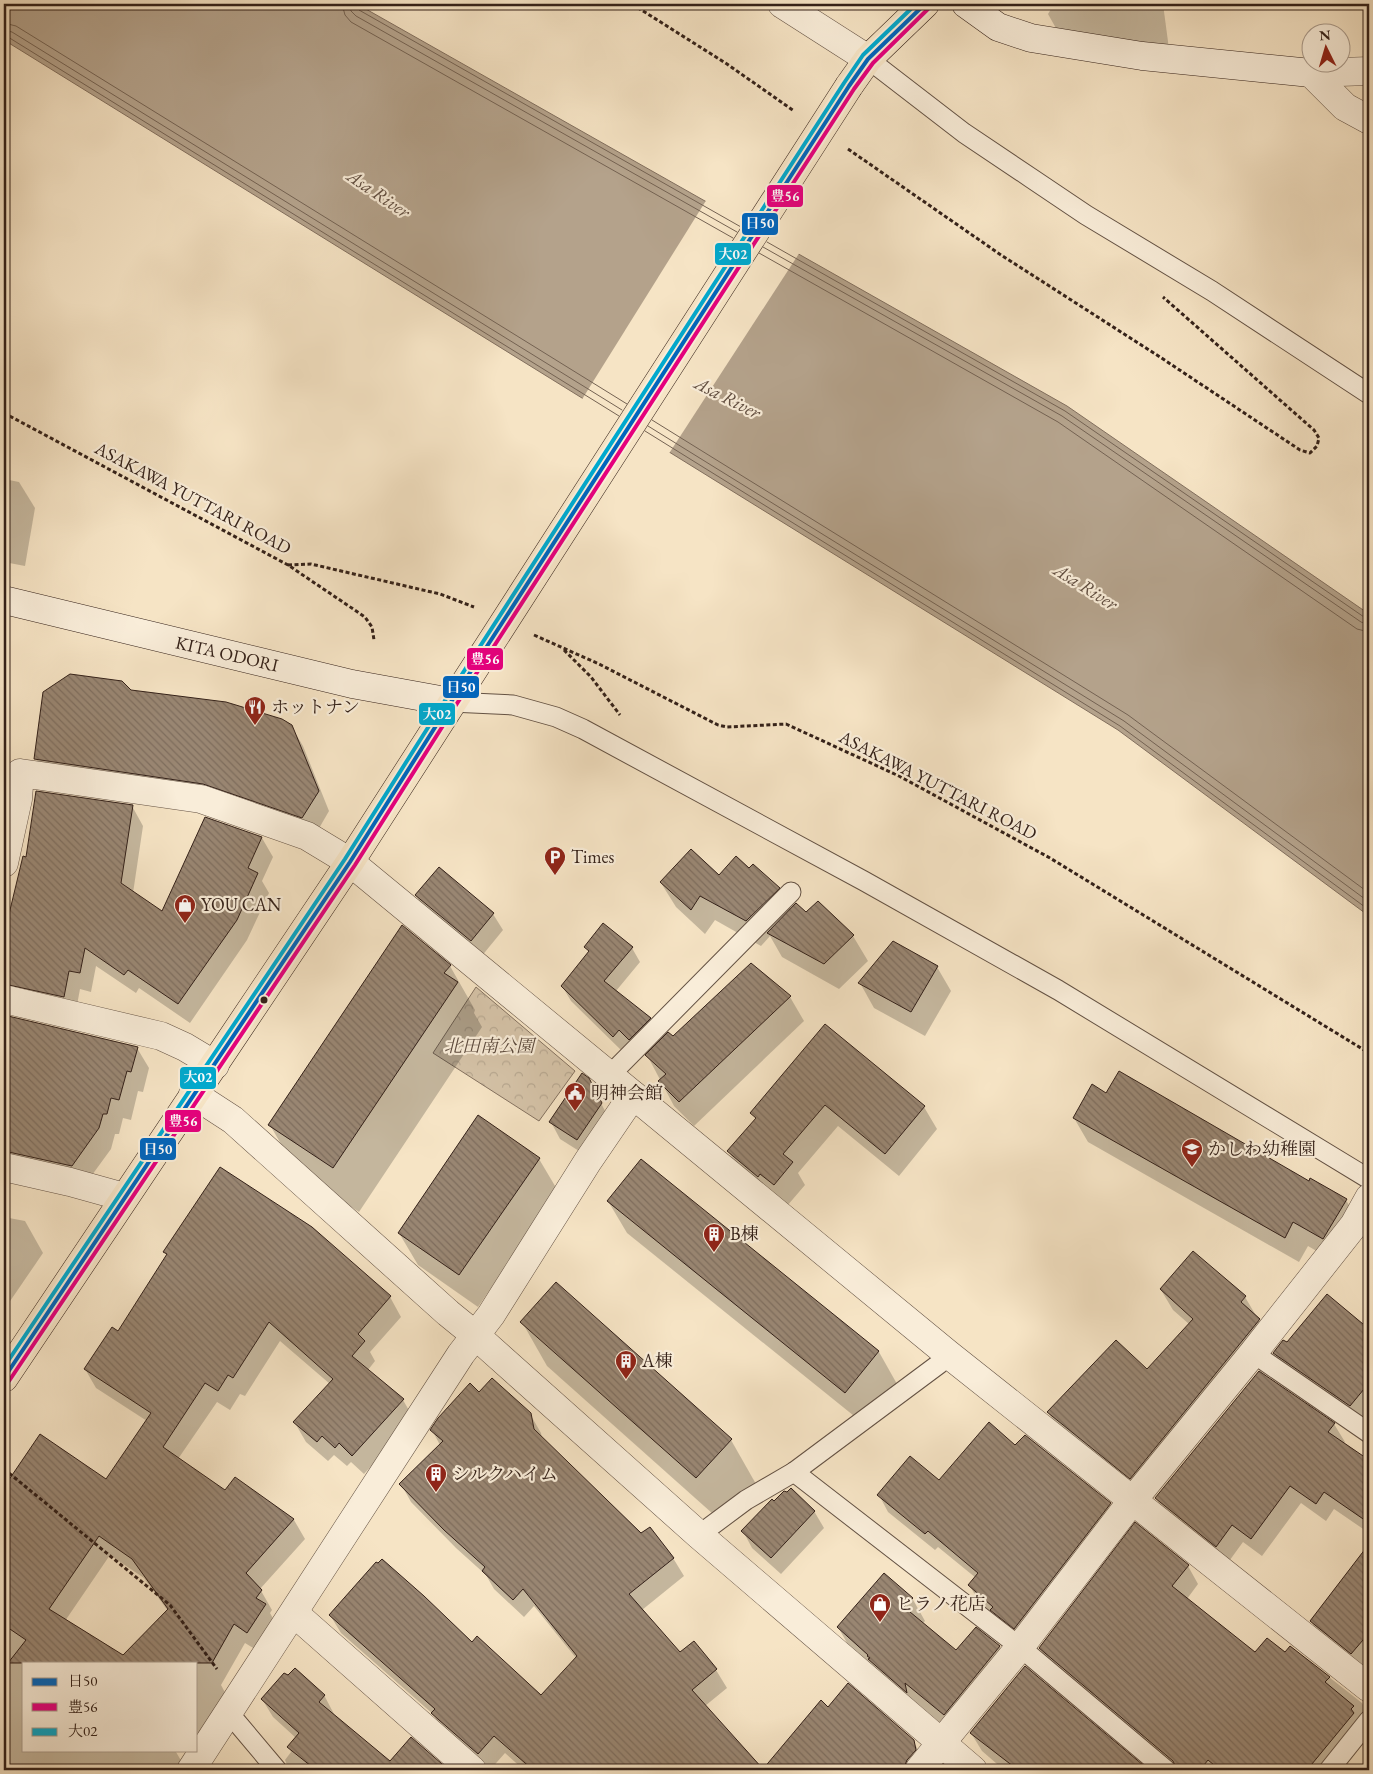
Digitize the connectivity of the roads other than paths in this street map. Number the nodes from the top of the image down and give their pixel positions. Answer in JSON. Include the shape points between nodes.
{"nodes":[{"id":1,"x":782,"y":4,"type":"edge"},
{"id":2,"x":925,"y":4,"type":"edge"},
{"id":3,"x":966,"y":4,"type":"edge"},
{"id":4,"x":868,"y":59,"type":"junction"},
{"id":5,"x":1369,"y":71,"type":"edge"},
{"id":6,"x":1311,"y":73,"type":"junction"},
{"id":7,"x":1369,"y":120,"type":"edge"},
{"id":8,"x":1369,"y":394,"type":"edge"},
{"id":9,"x":4,"y":600,"type":"edge"},
{"id":10,"x":451,"y":702,"type":"junction"},
{"id":11,"x":12,"y":772,"type":"edge"},
{"id":12,"x":350,"y":862,"type":"junction"},
{"id":13,"x":4,"y":863,"type":"edge"},
{"id":14,"x":791,"y":892,"type":"dead end"},
{"id":15,"x":4,"y":999,"type":"edge"},
{"id":16,"x":214,"y":1065,"type":"junction"},
{"id":17,"x":609,"y":1076,"type":"junction"},
{"id":18,"x":193,"y":1094,"type":"junction"},
{"id":19,"x":633,"y":1095,"type":"junction"},
{"id":20,"x":4,"y":1167,"type":"edge"},
{"id":21,"x":1369,"y":1179,"type":"edge"},
{"id":22,"x":124,"y":1197,"type":"junction"},
{"id":23,"x":1369,"y":1198,"type":"edge"},
{"id":24,"x":476,"y":1335,"type":"junction"},
{"id":25,"x":1254,"y":1353,"type":"junction"},
{"id":26,"x":948,"y":1354,"type":"junction"},
{"id":27,"x":4,"y":1378,"type":"edge"},
{"id":28,"x":1369,"y":1433,"type":"edge"},
{"id":29,"x":794,"y":1472,"type":"junction"},
{"id":30,"x":1132,"y":1500,"type":"junction"},
{"id":31,"x":700,"y":1535,"type":"junction"},
{"id":32,"x":294,"y":1613,"type":"junction"},
{"id":33,"x":1020,"y":1647,"type":"junction"},
{"id":34,"x":1369,"y":1688,"type":"edge"},
{"id":35,"x":233,"y":1706,"type":"junction"},
{"id":36,"x":1369,"y":1720,"type":"edge"},
{"id":37,"x":942,"y":1743,"type":"junction"},
{"id":38,"x":191,"y":1770,"type":"edge"},
{"id":39,"x":277,"y":1770,"type":"edge"},
{"id":40,"x":472,"y":1770,"type":"edge"},
{"id":41,"x":920,"y":1770,"type":"edge"},
{"id":42,"x":973,"y":1770,"type":"edge"},
{"id":43,"x":1166,"y":1770,"type":"edge"},
{"id":44,"x":1329,"y":1770,"type":"edge"}],
"edges":[{"from":1,"to":4,"type":"street"},
{"from":2,"to":4,"type":"highway"},
{"from":3,"to":6,"type":"street","via":[[998,27],[1031,38],[1142,56]]},
{"from":4,"to":8,"type":"lane","via":[[1038,183]]},
{"from":4,"to":10,"type":"highway","bridge":true},
{"from":5,"to":6,"type":"street"},
{"from":6,"to":7,"type":"street","via":[[1345,107]]},
{"from":9,"to":10,"type":"street","name":"KITA ODORI","via":[[352,684]]},
{"from":10,"to":12,"type":"highway"},
{"from":10,"to":21,"type":"lane","via":[[513,705],[556,717],[583,729],[1058,990]]},
{"from":11,"to":12,"type":"street","via":[[201,799],[307,836]]},
{"from":11,"to":13,"type":"street","via":[[18,799]]},
{"from":12,"to":16,"type":"highway"},
{"from":12,"to":17,"type":"street"},
{"from":14,"to":17,"type":"lane"},
{"from":15,"to":16,"type":"street","via":[[161,1036]]},
{"from":16,"to":18,"type":"highway"},
{"from":17,"to":19,"type":"street"},
{"from":18,"to":22,"type":"highway"},
{"from":18,"to":24,"type":"street","via":[[233,1120]]},
{"from":19,"to":24,"type":"street"},
{"from":19,"to":26,"type":"street"},
{"from":20,"to":22,"type":"street"},
{"from":22,"to":27,"type":"highway"},
{"from":23,"to":25,"type":"street","via":[[1354,1225]]},
{"from":24,"to":31,"type":"street"},
{"from":24,"to":32,"type":"street"},
{"from":25,"to":28,"type":"lane"},
{"from":25,"to":30,"type":"street"},
{"from":26,"to":29,"type":"lane"},
{"from":26,"to":30,"type":"street"},
{"from":29,"to":31,"type":"lane","via":[[746,1500]]},
{"from":29,"to":33,"type":"lane"},
{"from":30,"to":33,"type":"street"},
{"from":30,"to":34,"type":"street"},
{"from":31,"to":37,"type":"street"},
{"from":32,"to":35,"type":"street"},
{"from":32,"to":40,"type":"street"},
{"from":33,"to":37,"type":"street"},
{"from":33,"to":43,"type":"lane"},
{"from":35,"to":38,"type":"street"},
{"from":35,"to":39,"type":"lane"},
{"from":36,"to":44,"type":"lane"},
{"from":37,"to":41,"type":"street"},
{"from":37,"to":42,"type":"street"}]}
